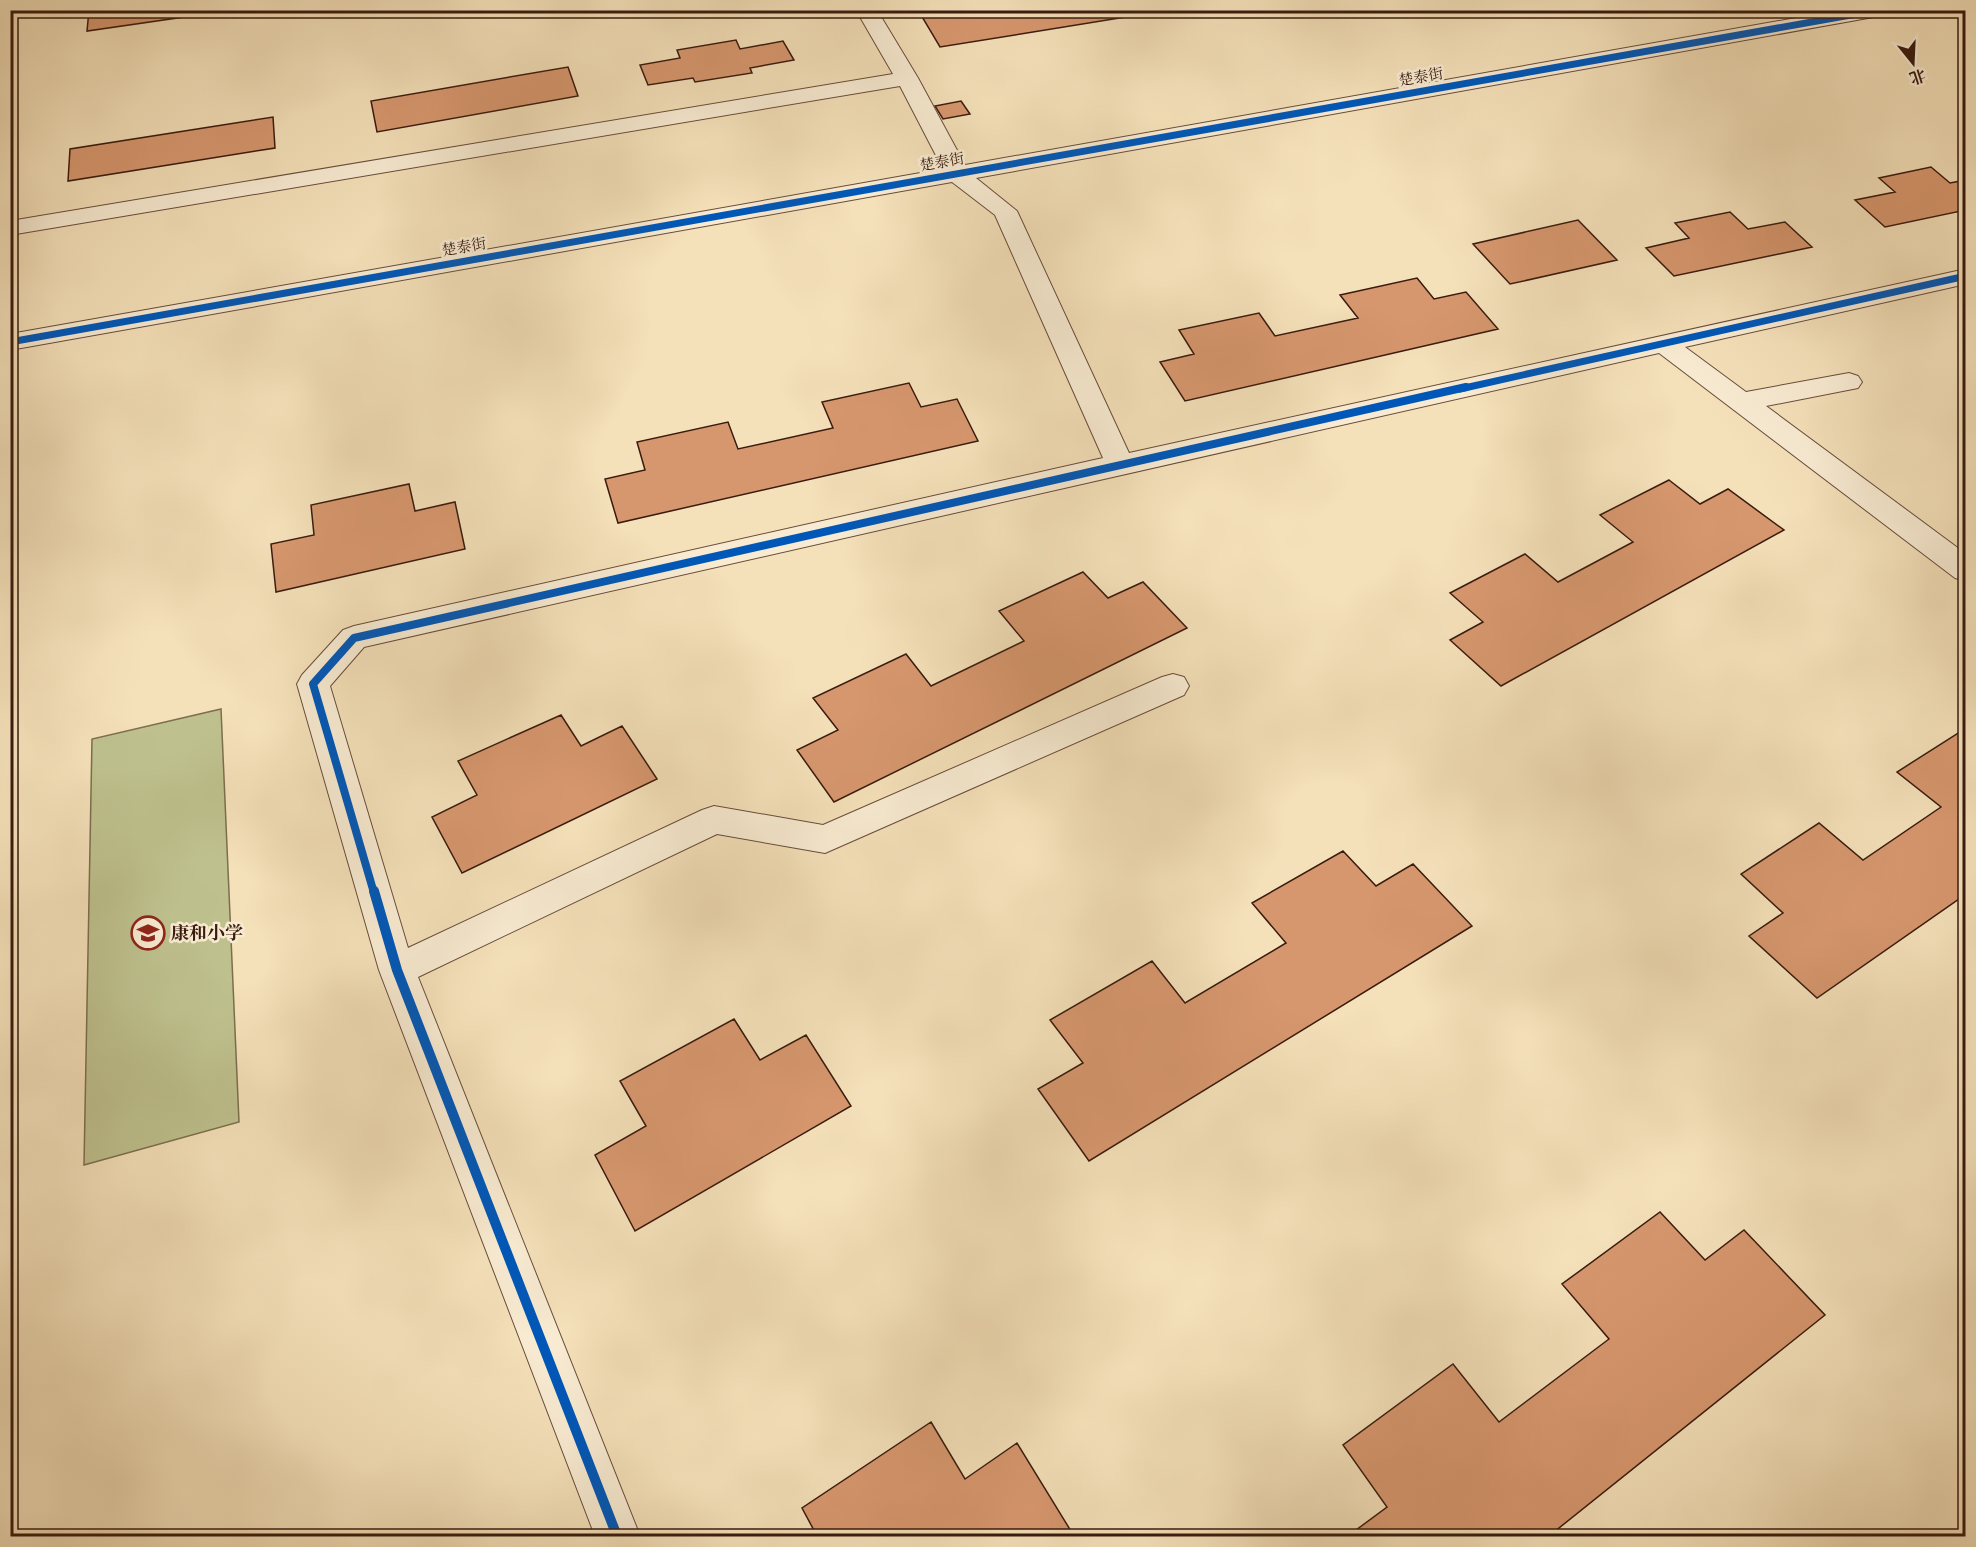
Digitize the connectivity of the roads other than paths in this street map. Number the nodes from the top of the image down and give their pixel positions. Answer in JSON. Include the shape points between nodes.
{"nodes":[{"id":1,"x":866,"y":10,"type":"edge"},
{"id":2,"x":1879,"y":10,"type":"edge"},
{"id":3,"x":907,"y":78,"type":"junction"},
{"id":4,"x":958,"y":175,"type":"junction"},
{"id":5,"x":10,"y":228,"type":"edge"},
{"id":6,"x":1965,"y":276,"type":"edge"},
{"id":7,"x":10,"y":342,"type":"edge"},
{"id":8,"x":1662,"y":343,"type":"junction"},
{"id":9,"x":1850,"y":382,"type":"dead end"},
{"id":10,"x":1741,"y":402,"type":"junction"},
{"id":11,"x":1120,"y":464,"type":"junction"},
{"id":12,"x":1965,"y":570,"type":"edge"},
{"id":13,"x":1173,"y":686,"type":"dead end"},
{"id":14,"x":397,"y":970,"type":"junction"},
{"id":15,"x":617,"y":1536,"type":"edge"}],
"edges":[{"from":1,"to":3,"type":"street"},
{"from":2,"to":4,"type":"street","name":"楚泰街"},
{"from":3,"to":4,"type":"street"},
{"from":3,"to":5,"type":"street"},
{"from":4,"to":7,"type":"street","name":"楚泰街"},
{"from":4,"to":11,"type":"street","via":[[1005,211]]},
{"from":6,"to":8,"type":"street"},
{"from":8,"to":10,"type":"street"},
{"from":8,"to":11,"type":"street"},
{"from":9,"to":10,"type":"street"},
{"from":10,"to":12,"type":"street"},
{"from":11,"to":14,"type":"street","via":[[354,638],[313,684]]},
{"from":13,"to":14,"type":"street","via":[[825,839],[714,820]]},
{"from":14,"to":15,"type":"street"}]}
